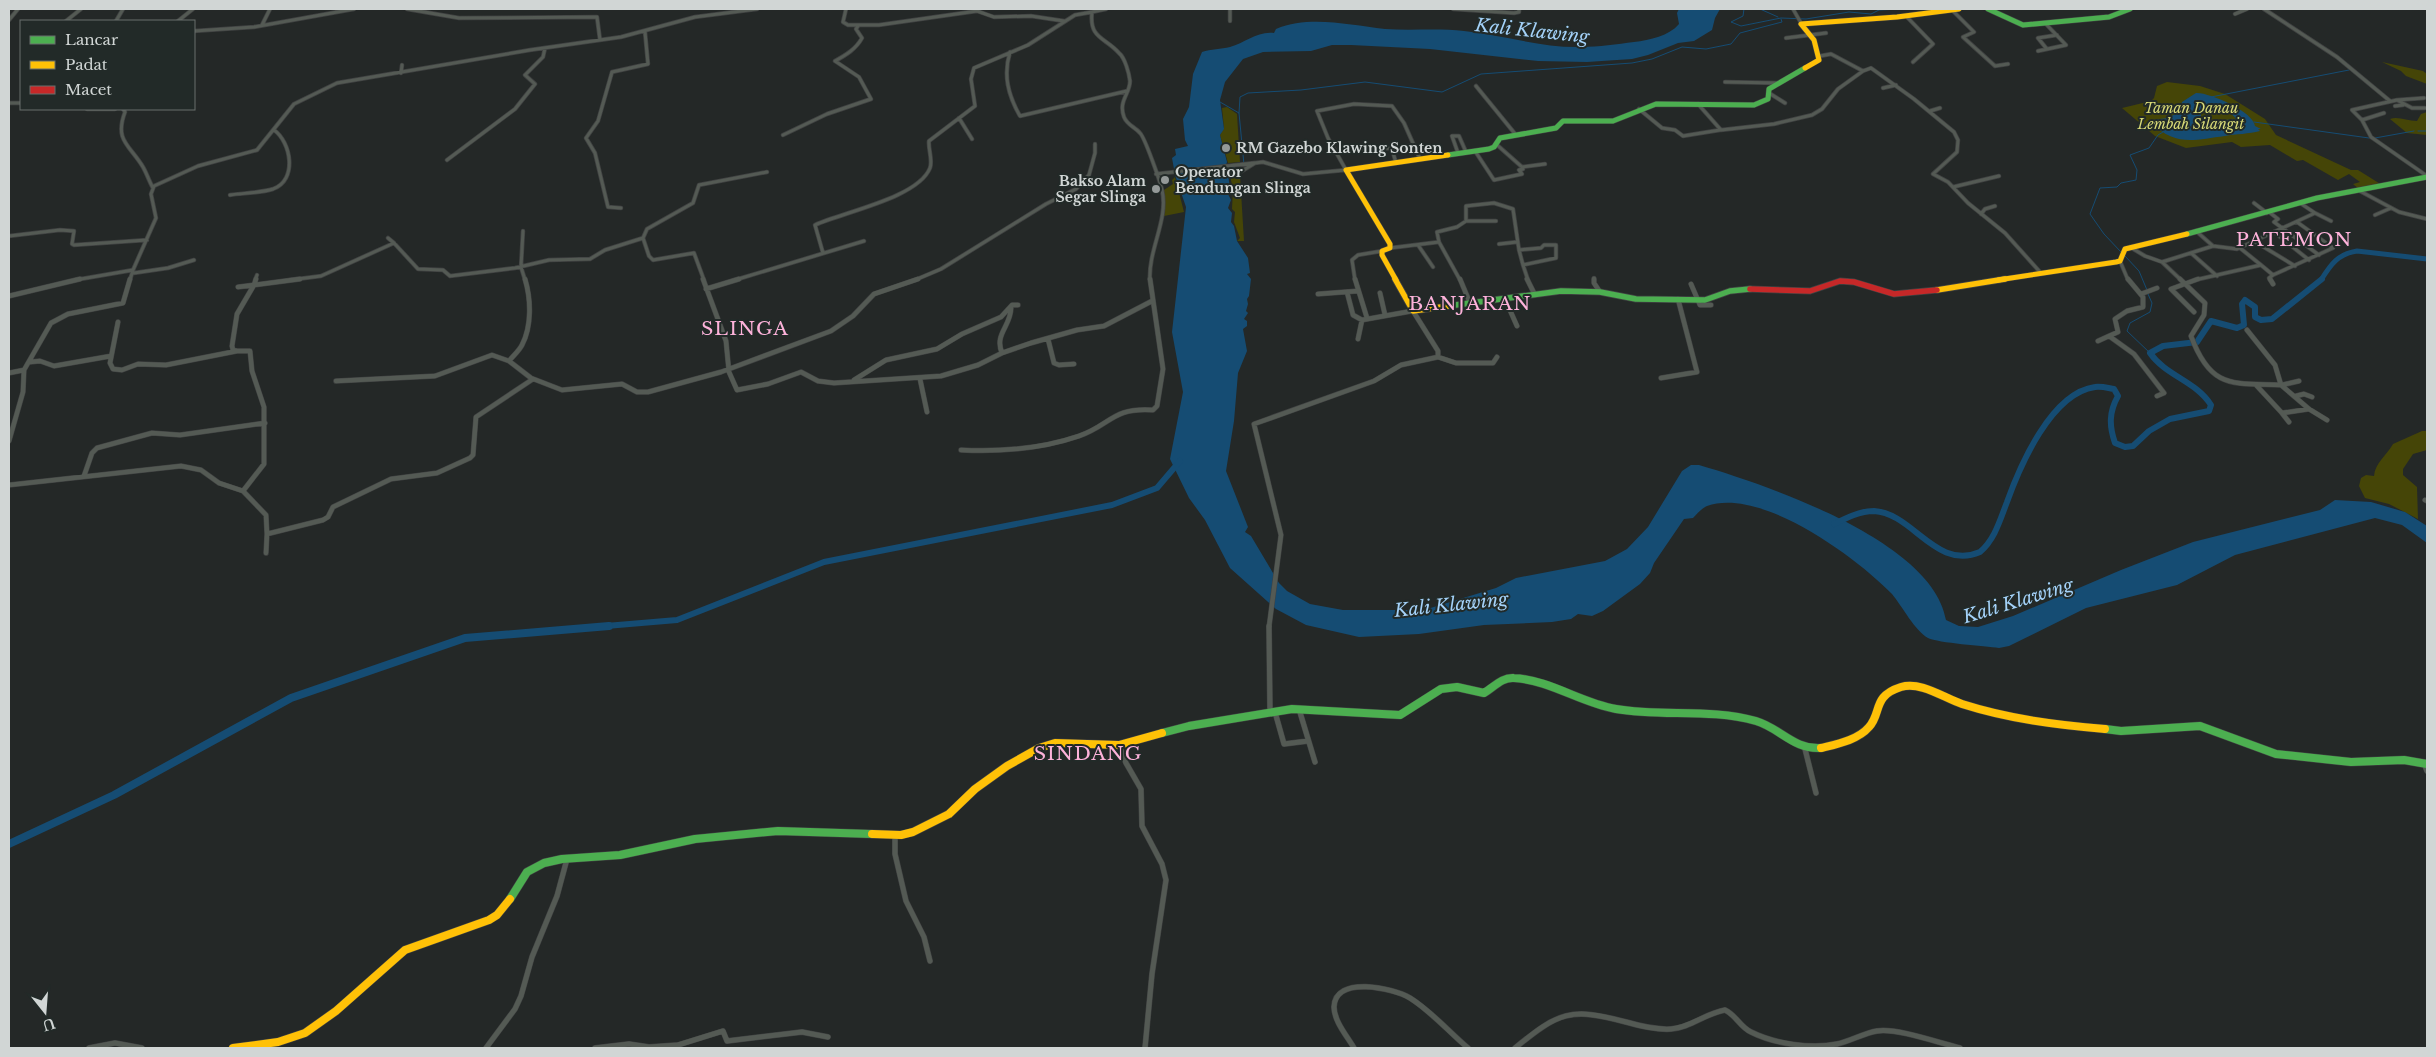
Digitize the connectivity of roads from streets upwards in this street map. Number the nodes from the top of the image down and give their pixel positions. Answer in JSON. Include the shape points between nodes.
{"nodes":[{"id":1,"x":18,"y":9,"type":"edge"},
{"id":2,"x":81,"y":9,"type":"edge"},
{"id":3,"x":123,"y":9,"type":"edge"},
{"id":4,"x":193,"y":9,"type":"edge"},
{"id":5,"x":270,"y":9,"type":"edge"},
{"id":6,"x":354,"y":9,"type":"edge"},
{"id":7,"x":407,"y":9,"type":"edge"},
{"id":8,"x":757,"y":9,"type":"edge"},
{"id":9,"x":846,"y":9,"type":"edge"},
{"id":10,"x":1106,"y":9,"type":"edge"},
{"id":11,"x":1230,"y":9,"type":"edge"},
{"id":12,"x":1453,"y":9,"type":"edge"},
{"id":13,"x":1519,"y":9,"type":"edge"},
{"id":14,"x":1793,"y":9,"type":"edge"},
{"id":15,"x":1959,"y":9,"type":"edge"},
{"id":16,"x":1988,"y":9,"type":"edge"},
{"id":17,"x":2130,"y":9,"type":"edge"},
{"id":18,"x":2247,"y":9,"type":"edge"},
{"id":19,"x":2264,"y":9,"type":"edge"},
{"id":20,"x":704,"y":10,"type":"dead end"},
{"id":21,"x":1951,"y":10,"type":"edge"},
{"id":22,"x":1092,"y":12,"type":"junction"},
{"id":23,"x":2235,"y":14,"type":"dead end"},
{"id":24,"x":704,"y":16,"type":"junction"},
{"id":25,"x":1906,"y":16,"type":"junction"},
{"id":26,"x":9,"y":20,"type":"edge"},
{"id":27,"x":67,"y":20,"type":"edge"},
{"id":28,"x":117,"y":20,"type":"edge"},
{"id":29,"x":179,"y":20,"type":"edge"},
{"id":30,"x":1064,"y":21,"type":"junction"},
{"id":31,"x":1230,"y":21,"type":"dead end"},
{"id":32,"x":1800,"y":21,"type":"junction"},
{"id":33,"x":2044,"y":23,"type":"junction"},
{"id":34,"x":262,"y":24,"type":"junction"},
{"id":35,"x":858,"y":26,"type":"junction"},
{"id":36,"x":195,"y":31,"type":"edge"},
{"id":37,"x":645,"y":32,"type":"junction"},
{"id":38,"x":1826,"y":32,"type":"dead end"},
{"id":39,"x":1809,"y":35,"type":"junction"},
{"id":40,"x":2057,"y":35,"type":"junction"},
{"id":41,"x":1786,"y":38,"type":"dead end"},
{"id":42,"x":600,"y":40,"type":"junction"},
{"id":43,"x":545,"y":48,"type":"junction"},
{"id":44,"x":2046,"y":48,"type":"junction"},
{"id":45,"x":2038,"y":50,"type":"dead end"},
{"id":46,"x":1010,"y":52,"type":"junction"},
{"id":47,"x":1820,"y":56,"type":"junction"},
{"id":48,"x":1912,"y":62,"type":"dead end"},
{"id":49,"x":2008,"y":64,"type":"dead end"},
{"id":50,"x":402,"y":65,"type":"dead end"},
{"id":51,"x":1863,"y":71,"type":"junction"},
{"id":52,"x":401,"y":72,"type":"junction"},
{"id":53,"x":1725,"y":82,"type":"dead end"},
{"id":54,"x":1778,"y":84,"type":"junction"},
{"id":55,"x":1896,"y":85,"type":"junction"},
{"id":56,"x":1476,"y":86,"type":"dead end"},
{"id":57,"x":1883,"y":88,"type":"dead end"},
{"id":58,"x":1127,"y":90,"type":"junction"},
{"id":59,"x":1770,"y":93,"type":"junction"},
{"id":60,"x":2410,"y":98,"type":"junction"},
{"id":61,"x":2424,"y":98,"type":"dead end"},
{"id":62,"x":2397,"y":100,"type":"junction"},
{"id":63,"x":2390,"y":101,"type":"junction"},
{"id":64,"x":1785,"y":103,"type":"dead end"},
{"id":65,"x":1698,"y":104,"type":"junction"},
{"id":66,"x":2403,"y":105,"type":"junction"},
{"id":67,"x":2395,"y":106,"type":"dead end"},
{"id":68,"x":1940,"y":108,"type":"dead end"},
{"id":69,"x":1639,"y":109,"type":"junction"},
{"id":70,"x":124,"y":110,"type":"edge"},
{"id":71,"x":1930,"y":111,"type":"junction"},
{"id":72,"x":2384,"y":113,"type":"dead end"},
{"id":73,"x":959,"y":118,"type":"junction"},
{"id":74,"x":2362,"y":120,"type":"junction"},
{"id":75,"x":274,"y":130,"type":"junction"},
{"id":76,"x":1721,"y":130,"type":"junction"},
{"id":77,"x":784,"y":135,"type":"dead end"},
{"id":78,"x":1516,"y":135,"type":"junction"},
{"id":79,"x":972,"y":139,"type":"dead end"},
{"id":80,"x":1095,"y":144,"type":"dead end"},
{"id":81,"x":1496,"y":144,"type":"junction"},
{"id":82,"x":1414,"y":145,"type":"junction"},
{"id":83,"x":1392,"y":148,"type":"junction"},
{"id":84,"x":1335,"y":151,"type":"junction"},
{"id":85,"x":1475,"y":151,"type":"junction"},
{"id":86,"x":1462,"y":153,"type":"junction"},
{"id":87,"x":1420,"y":159,"type":"junction"},
{"id":88,"x":447,"y":160,"type":"dead end"},
{"id":89,"x":1255,"y":163,"type":"junction"},
{"id":90,"x":1396,"y":163,"type":"junction"},
{"id":91,"x":1545,"y":164,"type":"dead end"},
{"id":92,"x":1522,"y":167,"type":"junction"},
{"id":93,"x":1346,"y":170,"type":"junction"},
{"id":94,"x":1230,"y":171,"type":"dead end"},
{"id":95,"x":767,"y":172,"type":"dead end"},
{"id":96,"x":1157,"y":174,"type":"junction"},
{"id":97,"x":1999,"y":176,"type":"dead end"},
{"id":98,"x":2426,"y":178,"type":"edge"},
{"id":99,"x":1954,"y":187,"type":"junction"},
{"id":100,"x":153,"y":188,"type":"junction"},
{"id":101,"x":2358,"y":190,"type":"junction"},
{"id":102,"x":230,"y":195,"type":"dead end"},
{"id":103,"x":2254,"y":203,"type":"dead end"},
{"id":104,"x":2300,"y":203,"type":"junction"},
{"id":105,"x":1995,"y":206,"type":"dead end"},
{"id":106,"x":621,"y":208,"type":"dead end"},
{"id":107,"x":2391,"y":208,"type":"junction"},
{"id":108,"x":2268,"y":212,"type":"junction"},
{"id":109,"x":2315,"y":213,"type":"junction"},
{"id":110,"x":1982,"y":214,"type":"junction"},
{"id":111,"x":2375,"y":215,"type":"dead end"},
{"id":112,"x":2427,"y":219,"type":"edge"},
{"id":113,"x":1466,"y":221,"type":"junction"},
{"id":114,"x":1496,"y":221,"type":"dead end"},
{"id":115,"x":2331,"y":221,"type":"dead end"},
{"id":116,"x":2297,"y":222,"type":"junction"},
{"id":117,"x":2282,"y":228,"type":"junction"},
{"id":118,"x":523,"y":231,"type":"dead end"},
{"id":119,"x":2196,"y":231,"type":"junction"},
{"id":120,"x":2274,"y":232,"type":"junction"},
{"id":121,"x":9,"y":236,"type":"edge"},
{"id":122,"x":388,"y":238,"type":"dead end"},
{"id":123,"x":643,"y":238,"type":"junction"},
{"id":124,"x":147,"y":240,"type":"junction"},
{"id":125,"x":864,"y":241,"type":"dead end"},
{"id":126,"x":2254,"y":241,"type":"junction"},
{"id":127,"x":1439,"y":242,"type":"junction"},
{"id":128,"x":1518,"y":242,"type":"junction"},
{"id":129,"x":394,"y":243,"type":"junction"},
{"id":130,"x":1499,"y":244,"type":"dead end"},
{"id":131,"x":1418,"y":245,"type":"junction"},
{"id":132,"x":2305,"y":245,"type":"junction"},
{"id":133,"x":2212,"y":246,"type":"junction"},
{"id":134,"x":2130,"y":247,"type":"junction"},
{"id":135,"x":1390,"y":248,"type":"junction"},
{"id":136,"x":2240,"y":248,"type":"junction"},
{"id":137,"x":2295,"y":249,"type":"junction"},
{"id":138,"x":1519,"y":250,"type":"junction"},
{"id":139,"x":1382,"y":251,"type":"junction"},
{"id":140,"x":2190,"y":253,"type":"junction"},
{"id":141,"x":823,"y":254,"type":"junction"},
{"id":142,"x":2319,"y":255,"type":"junction"},
{"id":143,"x":194,"y":260,"type":"dead end"},
{"id":144,"x":2309,"y":260,"type":"junction"},
{"id":145,"x":2120,"y":261,"type":"junction"},
{"id":146,"x":2162,"y":262,"type":"junction"},
{"id":147,"x":1522,"y":265,"type":"junction"},
{"id":148,"x":521,"y":266,"type":"junction"},
{"id":149,"x":2261,"y":266,"type":"junction"},
{"id":150,"x":2295,"y":266,"type":"junction"},
{"id":151,"x":1433,"y":267,"type":"dead end"},
{"id":152,"x":133,"y":271,"type":"junction"},
{"id":153,"x":2040,"y":272,"type":"junction"},
{"id":154,"x":257,"y":275,"type":"dead end"},
{"id":155,"x":2273,"y":275,"type":"junction"},
{"id":156,"x":2217,"y":276,"type":"junction"},
{"id":157,"x":1594,"y":278,"type":"dead end"},
{"id":158,"x":1691,"y":284,"type":"dead end"},
{"id":159,"x":2185,"y":284,"type":"junction"},
{"id":160,"x":2273,"y":284,"type":"dead end"},
{"id":161,"x":254,"y":285,"type":"junction"},
{"id":162,"x":238,"y":287,"type":"dead end"},
{"id":163,"x":2157,"y":288,"type":"dead end"},
{"id":164,"x":706,"y":289,"type":"junction"},
{"id":165,"x":1358,"y":291,"type":"junction"},
{"id":166,"x":1347,"y":292,"type":"junction"},
{"id":167,"x":1380,"y":292,"type":"dead end"},
{"id":168,"x":1600,"y":292,"type":"junction"},
{"id":169,"x":1318,"y":294,"type":"dead end"},
{"id":170,"x":2141,"y":294,"type":"junction"},
{"id":171,"x":1535,"y":295,"type":"junction"},
{"id":172,"x":9,"y":296,"type":"edge"},
{"id":173,"x":1505,"y":299,"type":"junction"},
{"id":174,"x":1678,"y":299,"type":"junction"},
{"id":175,"x":1152,"y":300,"type":"junction"},
{"id":176,"x":1697,"y":300,"type":"junction"},
{"id":177,"x":1470,"y":303,"type":"junction"},
{"id":178,"x":1018,"y":305,"type":"dead end"},
{"id":179,"x":1712,"y":306,"type":"dead end"},
{"id":180,"x":1011,"y":308,"type":"junction"},
{"id":181,"x":1412,"y":311,"type":"junction"},
{"id":182,"x":2194,"y":312,"type":"dead end"},
{"id":183,"x":1385,"y":315,"type":"junction"},
{"id":184,"x":1365,"y":319,"type":"junction"},
{"id":185,"x":118,"y":322,"type":"dead end"},
{"id":186,"x":1517,"y":326,"type":"dead end"},
{"id":187,"x":2247,"y":330,"type":"dead end"},
{"id":188,"x":2109,"y":336,"type":"junction"},
{"id":189,"x":1048,"y":339,"type":"junction"},
{"id":190,"x":1358,"y":339,"type":"dead end"},
{"id":191,"x":2098,"y":341,"type":"dead end"},
{"id":192,"x":237,"y":351,"type":"junction"},
{"id":193,"x":1002,"y":353,"type":"junction"},
{"id":194,"x":111,"y":356,"type":"junction"},
{"id":195,"x":1497,"y":357,"type":"dead end"},
{"id":196,"x":1438,"y":358,"type":"junction"},
{"id":197,"x":508,"y":361,"type":"junction"},
{"id":198,"x":30,"y":362,"type":"junction"},
{"id":199,"x":1074,"y":364,"type":"dead end"},
{"id":200,"x":24,"y":370,"type":"junction"},
{"id":201,"x":729,"y":370,"type":"junction"},
{"id":202,"x":9,"y":373,"type":"edge"},
{"id":203,"x":1661,"y":378,"type":"dead end"},
{"id":204,"x":534,"y":379,"type":"junction"},
{"id":205,"x":920,"y":379,"type":"junction"},
{"id":206,"x":854,"y":380,"type":"junction"},
{"id":207,"x":336,"y":381,"type":"dead end"},
{"id":208,"x":2299,"y":381,"type":"dead end"},
{"id":209,"x":2256,"y":385,"type":"junction"},
{"id":210,"x":2281,"y":385,"type":"junction"},
{"id":211,"x":2156,"y":396,"type":"dead end"},
{"id":212,"x":2296,"y":396,"type":"junction"},
{"id":213,"x":2312,"y":396,"type":"dead end"},
{"id":214,"x":2309,"y":409,"type":"junction"},
{"id":215,"x":926,"y":412,"type":"dead end"},
{"id":216,"x":2282,"y":413,"type":"junction"},
{"id":217,"x":2327,"y":420,"type":"dead end"},
{"id":218,"x":2289,"y":422,"type":"dead end"},
{"id":219,"x":265,"y":423,"type":"junction"},
{"id":220,"x":9,"y":441,"type":"edge"},
{"id":221,"x":961,"y":450,"type":"dead end"},
{"id":222,"x":84,"y":476,"type":"junction"},
{"id":223,"x":9,"y":484,"type":"edge"},
{"id":224,"x":243,"y":491,"type":"junction"},
{"id":225,"x":266,"y":534,"type":"junction"},
{"id":226,"x":266,"y":553,"type":"dead end"},
{"id":227,"x":1299,"y":709,"type":"junction"},
{"id":228,"x":1272,"y":711,"type":"junction"},
{"id":229,"x":1308,"y":741,"type":"junction"},
{"id":230,"x":1119,"y":745,"type":"junction"},
{"id":231,"x":1804,"y":749,"type":"junction"},
{"id":232,"x":1315,"y":762,"type":"dead end"},
{"id":233,"x":2426,"y":763,"type":"edge"},
{"id":234,"x":2427,"y":771,"type":"edge"},
{"id":235,"x":1816,"y":793,"type":"dead end"},
{"id":236,"x":895,"y":836,"type":"junction"},
{"id":237,"x":567,"y":859,"type":"junction"},
{"id":238,"x":930,"y":961,"type":"dead end"},
{"id":239,"x":828,"y":1037,"type":"dead end"},
{"id":240,"x":89,"y":1048,"type":"edge"},
{"id":241,"x":142,"y":1048,"type":"edge"},
{"id":242,"x":233,"y":1048,"type":"edge"},
{"id":243,"x":486,"y":1048,"type":"edge"},
{"id":244,"x":595,"y":1048,"type":"edge"},
{"id":245,"x":1145,"y":1048,"type":"edge"},
{"id":246,"x":1354,"y":1048,"type":"edge"},
{"id":247,"x":1468,"y":1048,"type":"edge"},
{"id":248,"x":1515,"y":1048,"type":"edge"},
{"id":249,"x":1960,"y":1048,"type":"edge"}],
"edges":[{"from":1,"to":26,"type":"street"},
{"from":2,"to":27,"type":"street"},
{"from":3,"to":28,"type":"street"},
{"from":4,"to":29,"type":"street"},
{"from":5,"to":34,"type":"street"},
{"from":6,"to":34,"type":"street"},
{"from":7,"to":42,"type":"street","via":[[467,19],[597,17]]},
{"from":8,"to":24,"type":"street"},
{"from":9,"to":35,"type":"street","via":[[844,24]]},
{"from":10,"to":22,"type":"street"},
{"from":11,"to":31,"type":"street"},
{"from":12,"to":13,"type":"street","via":[[1514,13]]},
{"from":14,"to":32,"type":"street"},
{"from":15,"to":21,"type":"street"},
{"from":16,"to":33,"type":"street","via":[[2000,12],[2020,25]]},
{"from":17,"to":33,"type":"street","via":[[2110,17]]},
{"from":18,"to":23,"type":"street"},
{"from":19,"to":63,"type":"street","via":[[2338,57]]},
{"from":20,"to":24,"type":"street"},
{"from":21,"to":25,"type":"street"},
{"from":21,"to":49,"type":"street","via":[[1974,31],[1963,37],[1994,66]]},
{"from":22,"to":30,"type":"street"},
{"from":22,"to":58,"type":"street","via":[[1090,15],[1098,38],[1123,58],[1129,80]]},
{"from":24,"to":37,"type":"street"},
{"from":25,"to":32,"type":"street"},
{"from":25,"to":48,"type":"street","via":[[1933,44]]},
{"from":30,"to":35,"type":"street","via":[[1031,16],[994,16],[977,11]]},
{"from":30,"to":46,"type":"street","via":[[1028,45]]},
{"from":32,"to":39,"type":"street"},
{"from":33,"to":40,"type":"street"},
{"from":34,"to":36,"type":"street"},
{"from":35,"to":77,"type":"street","via":[[860,42],[835,61],[859,77],[871,99],[827,114]]},
{"from":37,"to":42,"type":"street"},
{"from":37,"to":106,"type":"street","via":[[648,64],[612,72],[598,121],[586,138],[595,153],[608,207]]},
{"from":38,"to":39,"type":"street"},
{"from":39,"to":41,"type":"street"},
{"from":39,"to":47,"type":"street"},
{"from":40,"to":44,"type":"street","via":[[2038,38]]},
{"from":40,"to":44,"type":"street","via":[[2066,45]]},
{"from":42,"to":43,"type":"street"},
{"from":43,"to":52,"type":"street"},
{"from":43,"to":88,"type":"street","via":[[543,57],[525,75],[535,84],[522,102]]},
{"from":44,"to":45,"type":"street"},
{"from":46,"to":58,"type":"street","via":[[1005,68],[1006,79],[1020,116]]},
{"from":46,"to":73,"type":"street","via":[[974,68],[971,79],[976,104]]},
{"from":47,"to":51,"type":"street","via":[[1830,53]]},
{"from":47,"to":54,"type":"street","via":[[1818,61]]},
{"from":50,"to":52,"type":"street"},
{"from":51,"to":55,"type":"street","via":[[1871,68]]},
{"from":51,"to":76,"type":"street","via":[[1838,89],[1822,109],[1812,115],[1774,124]]},
{"from":52,"to":75,"type":"street","via":[[344,82],[316,92],[291,107]]},
{"from":53,"to":54,"type":"street"},
{"from":54,"to":59,"type":"street","via":[[1770,88]]},
{"from":55,"to":57,"type":"street"},
{"from":55,"to":71,"type":"street"},
{"from":56,"to":78,"type":"street"},
{"from":58,"to":96,"type":"street","via":[[1122,105],[1124,117],[1141,134]]},
{"from":59,"to":64,"type":"street"},
{"from":59,"to":65,"type":"street","via":[[1766,101],[1748,106]]},
{"from":60,"to":61,"type":"street"},
{"from":60,"to":62,"type":"street"},
{"from":60,"to":66,"type":"street","via":[[2424,108]]},
{"from":62,"to":63,"type":"street"},
{"from":62,"to":66,"type":"street"},
{"from":63,"to":74,"type":"street","via":[[2352,110]]},
{"from":65,"to":69,"type":"street","via":[[1656,104]]},
{"from":65,"to":76,"type":"street"},
{"from":66,"to":67,"type":"street"},
{"from":68,"to":71,"type":"street"},
{"from":69,"to":76,"type":"street","via":[[1662,128],[1675,130],[1683,136]]},
{"from":69,"to":78,"type":"street","via":[[1616,121],[1565,120],[1556,128]]},
{"from":70,"to":100,"type":"street","via":[[119,127],[123,141],[141,164]]},
{"from":71,"to":99,"type":"street","via":[[1959,140],[1956,154],[1932,172]]},
{"from":72,"to":74,"type":"street"},
{"from":73,"to":79,"type":"street"},
{"from":73,"to":141,"type":"street","via":[[929,141],[930,169],[914,185],[904,192],[815,225]]},
{"from":74,"to":98,"type":"street","via":[[2371,137]]},
{"from":75,"to":100,"type":"street","via":[[257,150],[198,166]]},
{"from":75,"to":102,"type":"street","via":[[286,139],[290,153],[283,182],[278,188]]},
{"from":78,"to":81,"type":"street","via":[[1500,138]]},
{"from":80,"to":201,"type":"street","via":[[1089,175],[1076,189],[1046,204],[942,270],[874,294],[853,316],[831,331]]},
{"from":81,"to":85,"type":"street","via":[[1489,149]]},
{"from":81,"to":92,"type":"street","via":[[1501,152]]},
{"from":82,"to":83,"type":"street"},
{"from":82,"to":84,"type":"street","via":[[1392,106],[1351,105],[1317,111]]},
{"from":82,"to":87,"type":"street"},
{"from":83,"to":84,"type":"street"},
{"from":83,"to":90,"type":"street"},
{"from":84,"to":93,"type":"street"},
{"from":85,"to":86,"type":"street"},
{"from":85,"to":92,"type":"street","via":[[1494,180],[1522,174],[1519,170]]},
{"from":86,"to":86,"type":"street","via":[[1459,136],[1452,136]]},
{"from":86,"to":87,"type":"street"},
{"from":87,"to":90,"type":"street"},
{"from":89,"to":93,"type":"street","via":[[1268,163],[1303,174]]},
{"from":89,"to":94,"type":"street","via":[[1242,171]]},
{"from":89,"to":96,"type":"street"},
{"from":90,"to":93,"type":"street"},
{"from":91,"to":92,"type":"street"},
{"from":93,"to":135,"type":"street"},
{"from":95,"to":123,"type":"street","via":[[699,186],[693,203],[647,229]]},
{"from":96,"to":175,"type":"street","via":[[1163,197],[1150,274]]},
{"from":97,"to":99,"type":"street"},
{"from":98,"to":101,"type":"street"},
{"from":99,"to":110,"type":"street"},
{"from":100,"to":124,"type":"street","via":[[151,194],[156,218]]},
{"from":101,"to":104,"type":"street"},
{"from":101,"to":107,"type":"street"},
{"from":103,"to":108,"type":"street"},
{"from":104,"to":108,"type":"street"},
{"from":104,"to":109,"type":"street"},
{"from":105,"to":110,"type":"street","via":[[1985,209]]},
{"from":107,"to":111,"type":"street"},
{"from":107,"to":112,"type":"street"},
{"from":108,"to":117,"type":"street","via":[[2278,219],[2274,222]]},
{"from":108,"to":119,"type":"street"},
{"from":109,"to":115,"type":"street"},
{"from":109,"to":116,"type":"street"},
{"from":110,"to":153,"type":"street","via":[[2010,237]]},
{"from":113,"to":114,"type":"street"},
{"from":113,"to":127,"type":"street","via":[[1437,232]]},
{"from":113,"to":128,"type":"street","via":[[1466,206],[1494,203],[1511,207]]},
{"from":116,"to":117,"type":"street"},
{"from":116,"to":142,"type":"street","via":[[2333,247]]},
{"from":117,"to":120,"type":"street"},
{"from":117,"to":132,"type":"street"},
{"from":118,"to":148,"type":"street"},
{"from":119,"to":133,"type":"street"},
{"from":119,"to":134,"type":"street"},
{"from":120,"to":126,"type":"street"},
{"from":120,"to":137,"type":"street"},
{"from":121,"to":124,"type":"street","via":[[60,230],[74,231],[72,245]]},
{"from":122,"to":129,"type":"street"},
{"from":123,"to":148,"type":"street","via":[[605,250],[590,259],[549,260]]},
{"from":123,"to":164,"type":"street","via":[[653,260],[692,252]]},
{"from":124,"to":152,"type":"street"},
{"from":125,"to":141,"type":"street"},
{"from":126,"to":136,"type":"street"},
{"from":126,"to":150,"type":"street"},
{"from":127,"to":131,"type":"street"},
{"from":127,"to":177,"type":"street"},
{"from":128,"to":130,"type":"street"},
{"from":128,"to":138,"type":"street"},
{"from":129,"to":148,"type":"street","via":[[418,269],[444,270],[450,276]]},
{"from":129,"to":161,"type":"street","via":[[321,276]]},
{"from":131,"to":135,"type":"street"},
{"from":131,"to":151,"type":"street"},
{"from":132,"to":137,"type":"street"},
{"from":132,"to":142,"type":"street"},
{"from":133,"to":136,"type":"street","via":[[2230,250]]},
{"from":133,"to":140,"type":"street"},
{"from":134,"to":145,"type":"street","via":[[2123,251]]},
{"from":134,"to":146,"type":"street"},
{"from":135,"to":139,"type":"street"},
{"from":136,"to":149,"type":"street"},
{"from":137,"to":144,"type":"street"},
{"from":138,"to":147,"type":"street"},
{"from":138,"to":147,"type":"street","via":[[1544,245],[1556,247],[1556,258]]},
{"from":139,"to":165,"type":"street","via":[[1358,255],[1352,260]]},
{"from":139,"to":181,"type":"street"},
{"from":140,"to":146,"type":"street"},
{"from":140,"to":156,"type":"street"},
{"from":141,"to":164,"type":"street"},
{"from":142,"to":144,"type":"street"},
{"from":143,"to":152,"type":"street","via":[[168,268]]},
{"from":144,"to":150,"type":"street"},
{"from":145,"to":153,"type":"street"},
{"from":145,"to":170,"type":"street","via":[[2129,282]]},
{"from":146,"to":159,"type":"street"},
{"from":147,"to":171,"type":"street"},
{"from":148,"to":197,"type":"street","via":[[530,298],[530,312],[522,345]]},
{"from":149,"to":155,"type":"street"},
{"from":149,"to":156,"type":"street"},
{"from":150,"to":155,"type":"street"},
{"from":152,"to":172,"type":"street","via":[[84,278]]},
{"from":152,"to":198,"type":"street","via":[[123,302],[53,321]]},
{"from":153,"to":176,"type":"street","via":[[1909,294],[1894,294],[1840,281],[1810,292],[1736,290]]},
{"from":154,"to":161,"type":"street"},
{"from":155,"to":160,"type":"street","via":[[2269,278]]},
{"from":156,"to":159,"type":"street"},
{"from":157,"to":168,"type":"street"},
{"from":158,"to":176,"type":"street"},
{"from":159,"to":182,"type":"street","via":[[2171,290]]},
{"from":159,"to":209,"type":"street","via":[[2206,304],[2200,324],[2191,336],[2206,367],[2214,374],[2242,385]]},
{"from":161,"to":162,"type":"street"},
{"from":161,"to":192,"type":"street","via":[[235,321],[232,346]]},
{"from":163,"to":170,"type":"street"},
{"from":164,"to":201,"type":"street","via":[[726,341]]},
{"from":165,"to":166,"type":"street"},
{"from":165,"to":184,"type":"street"},
{"from":166,"to":169,"type":"street"},
{"from":166,"to":184,"type":"street","via":[[1353,314]]},
{"from":167,"to":183,"type":"street"},
{"from":168,"to":171,"type":"street","via":[[1561,291]]},
{"from":168,"to":174,"type":"street","via":[[1630,298]]},
{"from":170,"to":188,"type":"street","via":[[2143,307],[2115,319],[2118,332]]},
{"from":171,"to":173,"type":"street"},
{"from":173,"to":177,"type":"street"},
{"from":173,"to":186,"type":"street"},
{"from":174,"to":176,"type":"street"},
{"from":174,"to":203,"type":"street","via":[[1697,372]]},
{"from":175,"to":189,"type":"street","via":[[1102,327]]},
{"from":175,"to":221,"type":"street","via":[[1163,369],[1156,408],[1117,414],[1082,435],[1051,445]]},
{"from":176,"to":179,"type":"street","via":[[1701,306]]},
{"from":177,"to":181,"type":"street"},
{"from":178,"to":180,"type":"street"},
{"from":180,"to":193,"type":"street","via":[[1012,313],[999,338]]},
{"from":180,"to":206,"type":"street","via":[[1001,317],[941,346],[886,360]]},
{"from":181,"to":183,"type":"street"},
{"from":181,"to":196,"type":"street","via":[[1438,351]]},
{"from":183,"to":184,"type":"street"},
{"from":184,"to":190,"type":"street"},
{"from":185,"to":194,"type":"street"},
{"from":187,"to":210,"type":"street","via":[[2275,365]]},
{"from":188,"to":191,"type":"street"},
{"from":188,"to":211,"type":"street","via":[[2138,359],[2164,393]]},
{"from":189,"to":193,"type":"street"},
{"from":189,"to":199,"type":"street","via":[[1054,363]]},
{"from":192,"to":194,"type":"street","via":[[166,365],[138,364],[119,370],[111,368]]},
{"from":192,"to":219,"type":"street","via":[[250,351]]},
{"from":193,"to":205,"type":"street","via":[[978,365]]},
{"from":194,"to":198,"type":"street","via":[[54,366],[40,361]]},
{"from":195,"to":196,"type":"street","via":[[1493,363],[1464,364]]},
{"from":196,"to":228,"type":"street","via":[[1401,365],[1374,381],[1255,422],[1282,535],[1270,606],[1268,660]]},
{"from":197,"to":204,"type":"street"},
{"from":197,"to":207,"type":"street","via":[[500,356],[487,355],[435,376]]},
{"from":198,"to":200,"type":"street"},
{"from":200,"to":202,"type":"street"},
{"from":200,"to":220,"type":"street","via":[[23,392]]},
{"from":201,"to":204,"type":"street","via":[[648,392],[637,392],[622,384],[562,390]]},
{"from":201,"to":206,"type":"street","via":[[738,390],[768,384],[800,372],[821,382]]},
{"from":204,"to":225,"type":"street","via":[[476,417],[470,458],[437,474],[395,478],[333,507],[326,519]]},
{"from":205,"to":206,"type":"street"},
{"from":205,"to":215,"type":"street"},
{"from":208,"to":210,"type":"street"},
{"from":209,"to":210,"type":"street"},
{"from":209,"to":216,"type":"street"},
{"from":210,"to":212,"type":"street"},
{"from":212,"to":213,"type":"street"},
{"from":212,"to":214,"type":"street"},
{"from":214,"to":216,"type":"street"},
{"from":214,"to":217,"type":"street"},
{"from":216,"to":218,"type":"street"},
{"from":219,"to":222,"type":"street","via":[[180,435],[152,433],[97,448],[90,455]]},
{"from":219,"to":224,"type":"street","via":[[264,467]]},
{"from":222,"to":223,"type":"street"},
{"from":222,"to":224,"type":"street","via":[[192,467],[219,484]]},
{"from":224,"to":225,"type":"street","via":[[266,515]]},
{"from":225,"to":226,"type":"street"},
{"from":227,"to":228,"type":"street"},
{"from":227,"to":229,"type":"street"},
{"from":227,"to":231,"type":"street","via":[[1400,715],[1413,711],[1444,687],[1484,694],[1500,680],[1520,679],[1616,710],[1692,713],[1755,721]]},
{"from":228,"to":229,"type":"street","via":[[1284,744]]},
{"from":228,"to":230,"type":"street","via":[[1172,730]]},
{"from":229,"to":232,"type":"street"},
{"from":230,"to":236,"type":"street","via":[[1066,742],[1045,745],[976,788],[949,814],[913,832]]},
{"from":230,"to":245,"type":"street","via":[[1141,789],[1144,831],[1162,864],[1166,880]]},
{"from":231,"to":233,"type":"street","via":[[1818,749],[1864,732],[1872,724],[1882,700],[1900,686],[1910,684],[1974,708],[2061,725],[2112,731],[2200,726],[2276,754],[2351,762],[2396,760]]},
{"from":231,"to":235,"type":"street"},
{"from":233,"to":234,"type":"street"},
{"from":236,"to":237,"type":"street","via":[[794,829],[762,835],[713,836],[628,853]]},
{"from":236,"to":238,"type":"street","via":[[895,854],[906,902],[921,931]]},
{"from":237,"to":242,"type":"street","via":[[528,871],[520,879],[505,909],[496,917],[414,946],[398,955],[336,1011],[305,1033],[278,1042]]},
{"from":237,"to":243,"type":"street","via":[[521,996]]},
{"from":239,"to":244,"type":"street","via":[[802,1032],[727,1041],[723,1031],[678,1045],[629,1044]]},
{"from":240,"to":241,"type":"street","via":[[114,1043]]},
{"from":246,"to":247,"type":"street","via":[[1334,1004],[1344,991],[1364,987],[1384,988],[1410,998]]},
{"from":248,"to":249,"type":"street","via":[[1552,1021],[1570,1014],[1600,1017],[1645,1028],[1672,1029],[1725,1010],[1750,1032],[1782,1042],[1836,1044],[1870,1033],[1890,1031]]}]}
